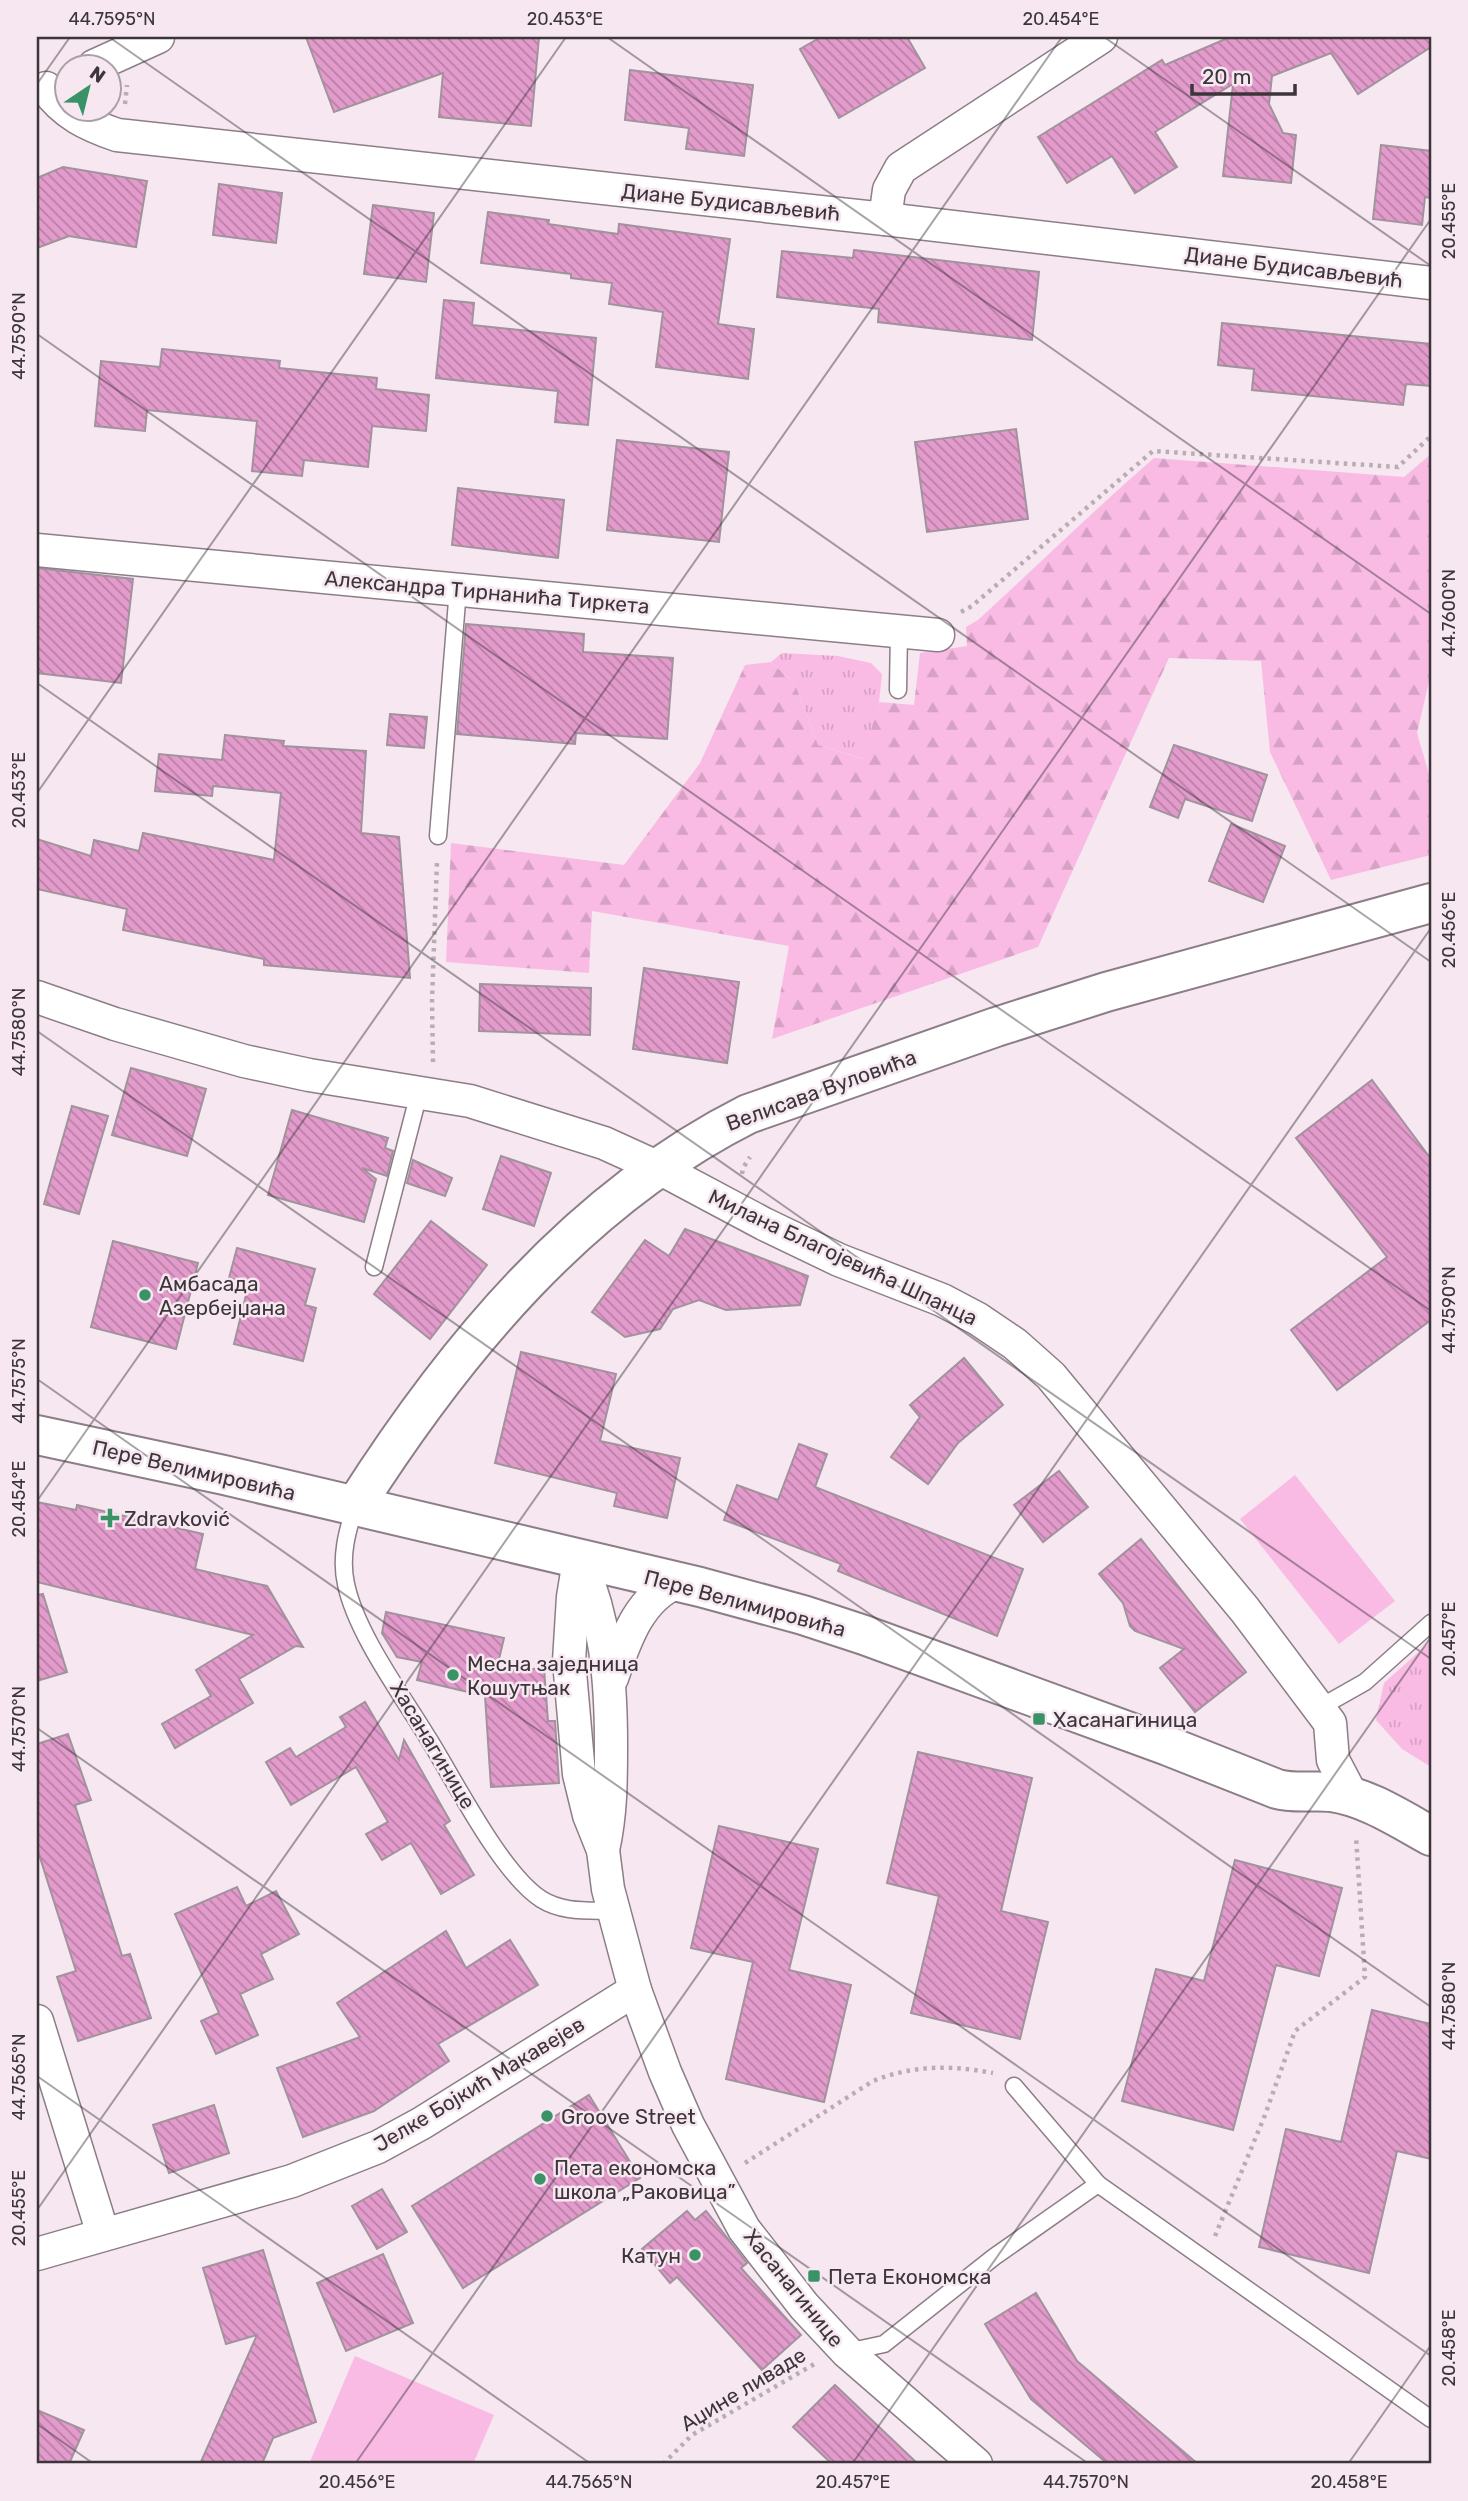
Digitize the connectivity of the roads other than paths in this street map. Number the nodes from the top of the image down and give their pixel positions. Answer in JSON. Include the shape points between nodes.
{"nodes":[{"id":1,"x":158,"y":37,"type":"edge"},
{"id":2,"x":1101,"y":37,"type":"edge"},
{"id":3,"x":122,"y":53,"type":"edge"},
{"id":4,"x":50,"y":86,"type":"edge"},
{"id":5,"x":885,"y":219,"type":"junction"},
{"id":6,"x":1431,"y":283,"type":"edge"},
{"id":7,"x":37,"y":550,"type":"edge"},
{"id":8,"x":458,"y":589,"type":"junction"},
{"id":9,"x":899,"y":631,"type":"junction"},
{"id":10,"x":938,"y":635,"type":"dead end"},
{"id":11,"x":898,"y":690,"type":"dead end"},
{"id":12,"x":438,"y":836,"type":"road end"},
{"id":13,"x":1431,"y":903,"type":"edge"},
{"id":14,"x":37,"y":997,"type":"edge"},
{"id":15,"x":426,"y":1094,"type":"junction"},
{"id":16,"x":659,"y":1168,"type":"junction"},
{"id":17,"x":374,"y":1267,"type":"dead end"},
{"id":18,"x":37,"y":1435,"type":"edge"},
{"id":19,"x":355,"y":1506,"type":"junction"},
{"id":20,"x":579,"y":1560,"type":"junction"},
{"id":21,"x":678,"y":1582,"type":"junction"},
{"id":22,"x":1431,"y":1623,"type":"edge"},
{"id":23,"x":611,"y":1682,"type":"junction"},
{"id":24,"x":1320,"y":1708,"type":"junction"},
{"id":25,"x":1353,"y":1798,"type":"junction"},
{"id":26,"x":1431,"y":1836,"type":"edge"},
{"id":27,"x":603,"y":1850,"type":"junction"},
{"id":28,"x":613,"y":1911,"type":"junction"},
{"id":29,"x":635,"y":1990,"type":"junction"},
{"id":30,"x":37,"y":2021,"type":"edge"},
{"id":31,"x":1014,"y":2086,"type":"road end"},
{"id":32,"x":1098,"y":2184,"type":"junction"},
{"id":33,"x":103,"y":2234,"type":"junction"},
{"id":34,"x":37,"y":2254,"type":"edge"},
{"id":35,"x":846,"y":2352,"type":"junction"},
{"id":36,"x":1431,"y":2419,"type":"edge"},
{"id":37,"x":976,"y":2464,"type":"edge"}],
"edges":[{"from":1,"to":3,"type":"street"},
{"from":2,"to":5,"type":"street","via":[[901,168],[889,190]]},
{"from":4,"to":5,"type":"street","name":"Диане Будисављевић","via":[[56,102],[72,115],[117,135]]},
{"from":5,"to":6,"type":"street","name":"Диане Будисављевић"},
{"from":7,"to":8,"type":"street","name":"Александра Тирнанића Тиркета"},
{"from":8,"to":9,"type":"street","name":"Александра Тирнанића Тиркета"},
{"from":8,"to":12,"type":"lane"},
{"from":9,"to":10,"type":"street","name":"Александра Тирнанића Тиркета"},
{"from":9,"to":11,"type":"lane"},
{"from":13,"to":16,"type":"main road","name":"Велисава Вуловића","via":[[1106,992],[940,1046],[748,1114]]},
{"from":14,"to":15,"type":"street","name":"Милана Благојевића Шпанца","via":[[244,1061]]},
{"from":15,"to":16,"type":"street","name":"Милана Благојевића Шпанца","via":[[470,1101],[555,1126]]},
{"from":15,"to":17,"type":"lane"},
{"from":16,"to":19,"type":"main road","name":"Велисава Вуловића","via":[[591,1219],[510,1298],[404,1434]]},
{"from":16,"to":24,"type":"street","name":"Милана Благојевића Шпанца","via":[[839,1260],[942,1300],[1015,1344],[1051,1376],[1129,1469]]},
{"from":18,"to":19,"type":"main road","name":"Пере Велимировића"},
{"from":19,"to":20,"type":"main road","name":"Пере Велимировића"},
{"from":19,"to":28,"type":"lane","name":"Хасанагинице","via":[[343,1563],[353,1611],[474,1814],[504,1861],[540,1899],[568,1909]]},
{"from":20,"to":21,"type":"main road","name":"Пере Велимировића"},
{"from":20,"to":23,"type":"street","name":"Хасанагинице","via":[[600,1616]]},
{"from":20,"to":27,"type":"street","name":"Хасанагинице","via":[[569,1661],[579,1774]]},
{"from":21,"to":23,"type":"street","name":"Хасанагинице","via":[[659,1591],[647,1604],[626,1641]]},
{"from":21,"to":25,"type":"main road","name":"Пере Велимировића","via":[[864,1635],[1277,1789],[1333,1792]]},
{"from":22,"to":24,"type":"lane","via":[[1365,1682]]},
{"from":23,"to":27,"type":"street","name":"Хасанагинице","via":[[610,1815]]},
{"from":24,"to":25,"type":"street","name":"Милана Благојевића Шпанца","via":[[1331,1726],[1334,1760]]},
{"from":25,"to":26,"type":"main road","name":"Пере Велимировића"},
{"from":27,"to":28,"type":"street","name":"Хасанагинице"},
{"from":28,"to":29,"type":"street","name":"Хасанагинице"},
{"from":29,"to":33,"type":"street","name":"Јелке Бојкић Макавејев","via":[[378,2147],[292,2181]]},
{"from":29,"to":35,"type":"street","name":"Хасанагинице","via":[[688,2125],[744,2229]]},
{"from":30,"to":33,"type":"street"},
{"from":31,"to":32,"type":"lane"},
{"from":32,"to":35,"type":"lane","via":[[994,2257],[884,2344]]},
{"from":32,"to":36,"type":"lane"},
{"from":33,"to":34,"type":"street","name":"Јелке Бојкић Макавејев"},
{"from":35,"to":37,"type":"street","name":"Хасанагинице"}]}
